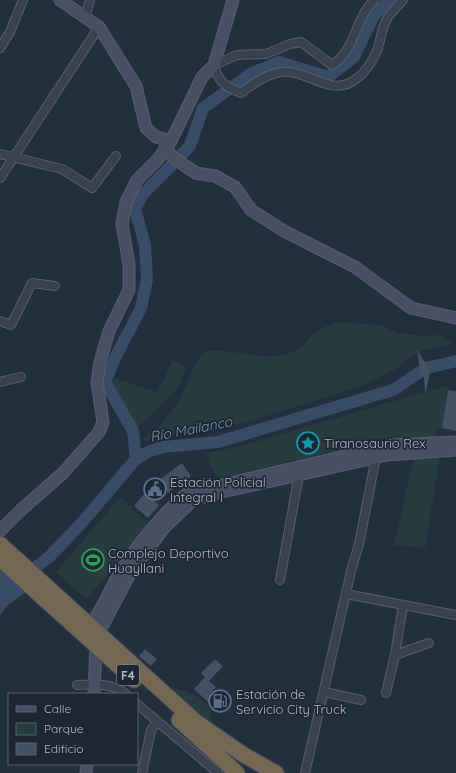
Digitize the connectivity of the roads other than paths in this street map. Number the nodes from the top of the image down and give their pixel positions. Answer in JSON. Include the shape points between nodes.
{"nodes":[{"id":1,"x":23,"y":0,"type":"edge"},
{"id":2,"x":60,"y":0,"type":"edge"},
{"id":3,"x":90,"y":0,"type":"edge"},
{"id":4,"x":233,"y":0,"type":"edge"},
{"id":5,"x":374,"y":0,"type":"edge"},
{"id":6,"x":403,"y":0,"type":"edge"},
{"id":7,"x":85,"y":17,"type":"junction"},
{"id":8,"x":99,"y":27,"type":"junction"},
{"id":9,"x":0,"y":48,"type":"edge"},
{"id":10,"x":214,"y":65,"type":"junction"},
{"id":11,"x":168,"y":144,"type":"junction"},
{"id":12,"x":0,"y":154,"type":"edge"},
{"id":13,"x":116,"y":156,"type":"dead end"},
{"id":14,"x":13,"y":157,"type":"junction"},
{"id":15,"x":0,"y":178,"type":"edge"},
{"id":16,"x":55,"y":286,"type":"dead end"},
{"id":17,"x":456,"y":318,"type":"edge"},
{"id":18,"x":0,"y":321,"type":"edge"},
{"id":19,"x":21,"y":377,"type":"dead end"},
{"id":20,"x":0,"y":382,"type":"edge"},
{"id":21,"x":456,"y":442,"type":"edge"},
{"id":22,"x":440,"y":447,"type":"junction"},
{"id":23,"x":456,"y":450,"type":"edge"},
{"id":24,"x":376,"y":453,"type":"junction"},
{"id":25,"x":299,"y":474,"type":"junction"},
{"id":26,"x":212,"y":490,"type":"junction"},
{"id":27,"x":0,"y":531,"type":"edge"},
{"id":28,"x":1,"y":550,"type":"edge"},
{"id":29,"x":280,"y":580,"type":"dead end"},
{"id":30,"x":346,"y":594,"type":"junction"},
{"id":31,"x":403,"y":605,"type":"junction"},
{"id":32,"x":456,"y":615,"type":"edge"},
{"id":33,"x":94,"y":635,"type":"junction"},
{"id":34,"x":429,"y":643,"type":"dead end"},
{"id":35,"x":395,"y":655,"type":"junction"},
{"id":36,"x":111,"y":659,"type":"junction"},
{"id":37,"x":77,"y":685,"type":"dead end"},
{"id":38,"x":98,"y":689,"type":"edge"},
{"id":39,"x":324,"y":692,"type":"junction"},
{"id":40,"x":125,"y":693,"type":"edge"},
{"id":41,"x":386,"y":693,"type":"dead end"},
{"id":42,"x":361,"y":700,"type":"dead end"},
{"id":43,"x":138,"y":705,"type":"edge"},
{"id":44,"x":157,"y":721,"type":"junction"},
{"id":45,"x":142,"y":773,"type":"edge"},
{"id":46,"x":218,"y":773,"type":"edge"},
{"id":47,"x":237,"y":773,"type":"edge"},
{"id":48,"x":276,"y":773,"type":"edge"},
{"id":49,"x":305,"y":773,"type":"edge"}],
"edges":[{"from":1,"to":9,"type":"street","via":[[10,32]]},
{"from":2,"to":7,"type":"street"},
{"from":3,"to":7,"type":"street"},
{"from":4,"to":10,"type":"street"},
{"from":5,"to":10,"type":"street","via":[[358,23],[353,40],[341,60],[332,65],[301,42],[266,54],[237,55]]},
{"from":6,"to":10,"type":"street","via":[[386,20],[379,46],[368,67],[354,81],[340,86],[325,84],[289,71],[258,80],[241,93],[226,87],[217,78]]},
{"from":7,"to":8,"type":"street"},
{"from":8,"to":11,"type":"street","via":[[136,86],[146,128]]},
{"from":8,"to":14,"type":"street"},
{"from":10,"to":11,"type":"street","via":[[202,77]]},
{"from":11,"to":17,"type":"street","via":[[175,159],[196,173],[214,176],[234,187],[251,210],[284,231],[355,267],[411,308]]},
{"from":11,"to":27,"type":"street","via":[[159,158],[137,180],[126,202],[122,224],[130,264],[129,290],[109,331],[100,362],[97,382],[103,422],[99,432],[63,473]]},
{"from":12,"to":14,"type":"street"},
{"from":13,"to":14,"type":"street","via":[[92,188],[62,169]]},
{"from":14,"to":15,"type":"street"},
{"from":16,"to":18,"type":"street","via":[[32,283],[11,325]]},
{"from":19,"to":20,"type":"street"},
{"from":21,"to":22,"type":"street"},
{"from":22,"to":23,"type":"street"},
{"from":22,"to":24,"type":"street"},
{"from":24,"to":25,"type":"street"},
{"from":24,"to":26,"type":"street"},
{"from":24,"to":30,"type":"street","via":[[360,544]]},
{"from":25,"to":26,"type":"street"},
{"from":25,"to":29,"type":"street"},
{"from":26,"to":33,"type":"street","via":[[188,493],[132,570],[103,624]]},
{"from":28,"to":33,"type":"highway","number":"F4"},
{"from":30,"to":31,"type":"street"},
{"from":30,"to":39,"type":"street"},
{"from":31,"to":32,"type":"street"},
{"from":31,"to":35,"type":"street"},
{"from":33,"to":36,"type":"highway","number":"F4"},
{"from":33,"to":38,"type":"street"},
{"from":33,"to":48,"type":"highway","number":"F4","via":[[196,722],[244,755]]},
{"from":34,"to":35,"type":"street"},
{"from":35,"to":41,"type":"street"},
{"from":36,"to":38,"type":"street","via":[[103,668]]},
{"from":36,"to":47,"type":"highway","number":"F4"},
{"from":37,"to":38,"type":"street"},
{"from":38,"to":40,"type":"street","via":[[118,688]]},
{"from":39,"to":42,"type":"street"},
{"from":39,"to":49,"type":"street"},
{"from":43,"to":44,"type":"street"},
{"from":44,"to":45,"type":"street","via":[[151,730]]},
{"from":44,"to":46,"type":"street"}]}
